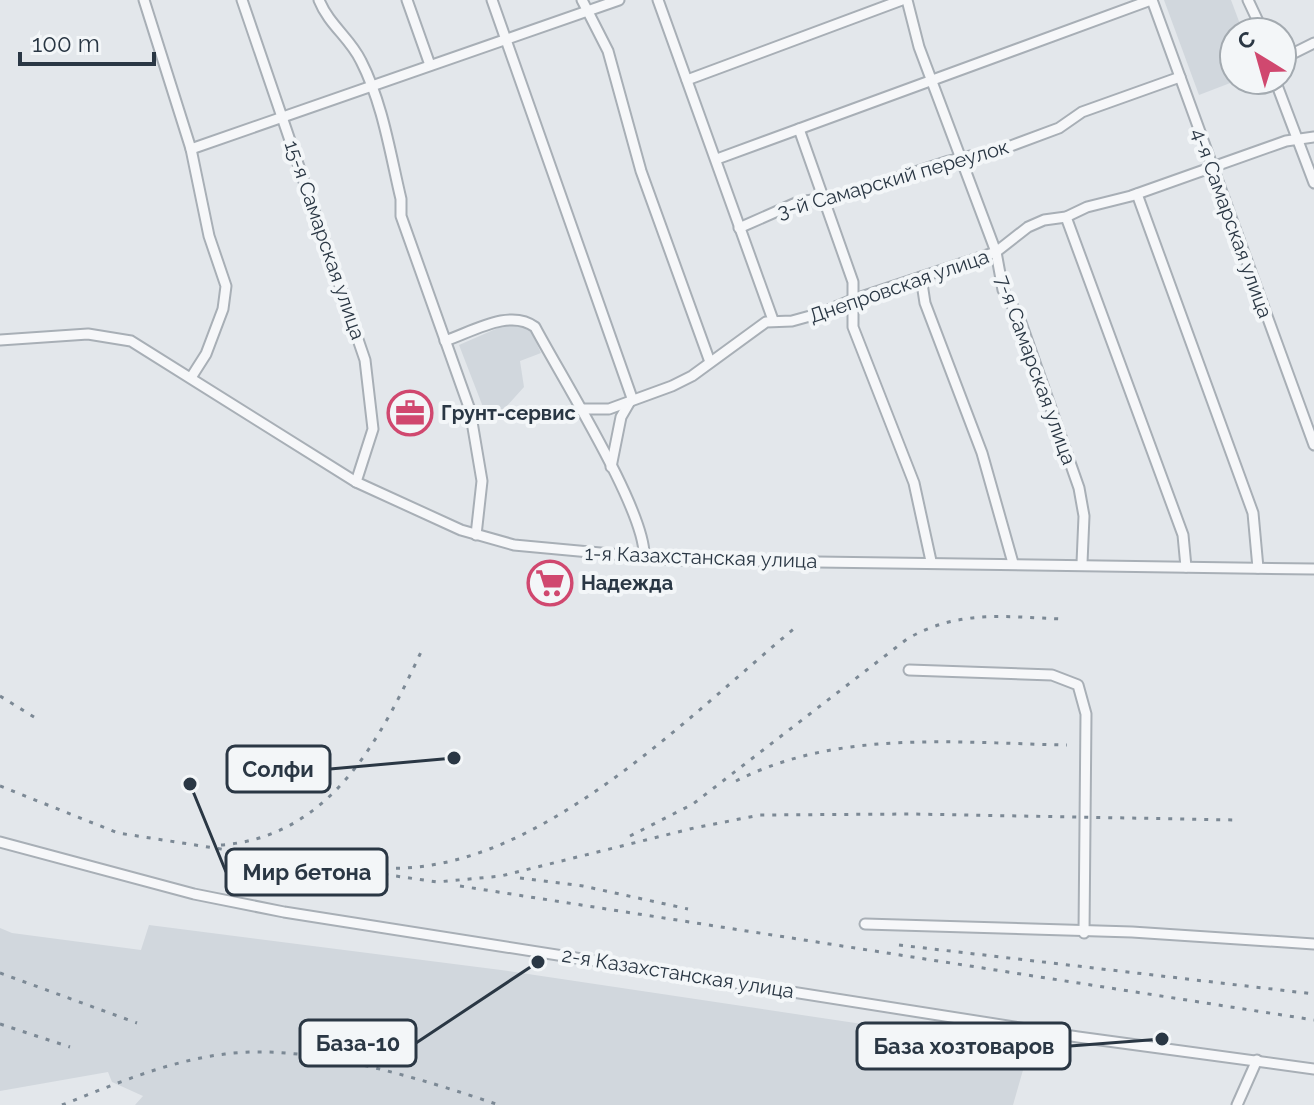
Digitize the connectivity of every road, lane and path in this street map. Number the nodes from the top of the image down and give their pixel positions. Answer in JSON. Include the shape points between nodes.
{"nodes":[{"id":1,"x":144,"y":0,"type":"edge"},
{"id":2,"x":242,"y":0,"type":"edge"},
{"id":3,"x":319,"y":0,"type":"edge"},
{"id":4,"x":407,"y":0,"type":"edge"},
{"id":5,"x":492,"y":0,"type":"edge"},
{"id":6,"x":582,"y":0,"type":"edge"},
{"id":7,"x":619,"y":0,"type":"edge"},
{"id":8,"x":658,"y":0,"type":"edge"},
{"id":9,"x":905,"y":0,"type":"edge"},
{"id":10,"x":1151,"y":0,"type":"edge"},
{"id":11,"x":586,"y":12,"type":"junction"},
{"id":12,"x":506,"y":40,"type":"junction"},
{"id":13,"x":430,"y":65,"type":"junction"},
{"id":14,"x":1180,"y":77,"type":"junction"},
{"id":15,"x":687,"y":80,"type":"junction"},
{"id":16,"x":934,"y":80,"type":"junction"},
{"id":17,"x":372,"y":84,"type":"junction"},
{"id":18,"x":1281,"y":96,"type":"edge"},
{"id":19,"x":282,"y":115,"type":"junction"},
{"id":20,"x":799,"y":129,"type":"junction"},
{"id":21,"x":1314,"y":137,"type":"edge"},
{"id":22,"x":1298,"y":139,"type":"junction"},
{"id":23,"x":191,"y":149,"type":"junction"},
{"id":24,"x":717,"y":159,"type":"junction"},
{"id":25,"x":962,"y":159,"type":"junction"},
{"id":26,"x":1213,"y":166,"type":"junction"},
{"id":27,"x":1314,"y":183,"type":"edge"},
{"id":28,"x":1137,"y":194,"type":"junction"},
{"id":29,"x":823,"y":197,"type":"junction"},
{"id":30,"x":1066,"y":217,"type":"junction"},
{"id":31,"x":739,"y":228,"type":"junction"},
{"id":32,"x":996,"y":252,"type":"junction"},
{"id":33,"x":921,"y":277,"type":"junction"},
{"id":34,"x":852,"y":300,"type":"junction"},
{"id":35,"x":773,"y":320,"type":"junction"},
{"id":36,"x":0,"y":340,"type":"edge"},
{"id":37,"x":445,"y":341,"type":"junction"},
{"id":38,"x":710,"y":362,"type":"junction"},
{"id":39,"x":192,"y":376,"type":"junction"},
{"id":40,"x":632,"y":398,"type":"junction"},
{"id":41,"x":579,"y":409,"type":"junction"},
{"id":42,"x":1314,"y":445,"type":"edge"},
{"id":43,"x":611,"y":467,"type":"junction"},
{"id":44,"x":356,"y":482,"type":"junction"},
{"id":45,"x":476,"y":535,"type":"junction"},
{"id":46,"x":644,"y":558,"type":"junction"},
{"id":47,"x":931,"y":561,"type":"junction"},
{"id":48,"x":1013,"y":563,"type":"junction"},
{"id":49,"x":1082,"y":563,"type":"junction"},
{"id":50,"x":1186,"y":567,"type":"junction"},
{"id":51,"x":1258,"y":568,"type":"junction"},
{"id":52,"x":1314,"y":569,"type":"edge"},
{"id":53,"x":909,"y":670,"type":"dead end"},
{"id":54,"x":0,"y":842,"type":"edge"},
{"id":55,"x":865,"y":924,"type":"dead end"},
{"id":56,"x":1084,"y":933,"type":"junction"},
{"id":57,"x":1314,"y":944,"type":"edge"},
{"id":58,"x":1257,"y":1060,"type":"junction"},
{"id":59,"x":1314,"y":1069,"type":"edge"},
{"id":60,"x":1237,"y":1105,"type":"edge"}],
"edges":[{"from":1,"to":23,"type":"street"},
{"from":2,"to":19,"type":"street","name":"15-я Самарская улица"},
{"from":3,"to":17,"type":"street"},
{"from":4,"to":13,"type":"street"},
{"from":5,"to":12,"type":"street"},
{"from":6,"to":11,"type":"street"},
{"from":7,"to":11,"type":"street"},
{"from":8,"to":15,"type":"street"},
{"from":9,"to":15,"type":"street"},
{"from":9,"to":16,"type":"street","name":"7-я Самарская улица"},
{"from":10,"to":14,"type":"street","name":"4-я Самарская улица"},
{"from":10,"to":16,"type":"street"},
{"from":11,"to":12,"type":"street"},
{"from":11,"to":38,"type":"street","via":[[608,51],[641,171]]},
{"from":12,"to":13,"type":"street"},
{"from":12,"to":40,"type":"street"},
{"from":13,"to":17,"type":"street"},
{"from":14,"to":25,"type":"street","name":"3-й Самарский переулок","via":[[1082,112],[1059,128]]},
{"from":14,"to":26,"type":"street","name":"4-я Самарская улица"},
{"from":15,"to":24,"type":"street"},
{"from":16,"to":20,"type":"street"},
{"from":16,"to":25,"type":"street","name":"7-я Самарская улица"},
{"from":17,"to":19,"type":"street"},
{"from":17,"to":37,"type":"street","via":[[401,216]]},
{"from":18,"to":22,"type":"street"},
{"from":19,"to":23,"type":"street"},
{"from":19,"to":44,"type":"street","name":"15-я Самарская улица","via":[[365,360],[373,429]]},
{"from":20,"to":24,"type":"street"},
{"from":20,"to":29,"type":"street"},
{"from":21,"to":22,"type":"street","name":"Днепровская улица"},
{"from":22,"to":26,"type":"street","name":"Днепровская улица"},
{"from":22,"to":27,"type":"street"},
{"from":23,"to":39,"type":"street","via":[[227,295],[206,354]]},
{"from":24,"to":31,"type":"street"},
{"from":25,"to":29,"type":"street","name":"3-й Самарский переулок","via":[[842,196]]},
{"from":25,"to":32,"type":"street","name":"7-я Самарская улица"},
{"from":26,"to":28,"type":"street","name":"Днепровская улица"},
{"from":26,"to":42,"type":"street","name":"4-я Самарская улица"},
{"from":28,"to":30,"type":"street","name":"Днепровская улица"},
{"from":28,"to":51,"type":"street","via":[[1253,513]]},
{"from":29,"to":31,"type":"street","name":"3-й Самарский переулок"},
{"from":29,"to":34,"type":"street","via":[[853,282]]},
{"from":30,"to":32,"type":"street","name":"Днепровская улица","via":[[1028,227]]},
{"from":30,"to":50,"type":"street","via":[[1183,535]]},
{"from":31,"to":35,"type":"street"},
{"from":32,"to":33,"type":"street","name":"Днепровская улица"},
{"from":32,"to":49,"type":"street","name":"7-я Самарская улица","via":[[1003,290],[1019,317],[1079,488]]},
{"from":33,"to":34,"type":"street","name":"Днепровская улица"},
{"from":33,"to":48,"type":"street","via":[[925,303],[982,453]]},
{"from":34,"to":35,"type":"street","name":"Днепровская улица","via":[[801,320]]},
{"from":34,"to":47,"type":"street","via":[[853,327],[914,483]]},
{"from":35,"to":38,"type":"street","name":"Днепровская улица"},
{"from":36,"to":39,"type":"street","name":"1-я Казахстанская улица","via":[[118,336]]},
{"from":37,"to":41,"type":"street","via":[[511,318],[524,319],[535,327]]},
{"from":37,"to":45,"type":"street","via":[[477,442],[482,481]]},
{"from":38,"to":40,"type":"street","name":"Днепровская улица","via":[[672,386]]},
{"from":39,"to":44,"type":"street","name":"1-я Казахстанская улица"},
{"from":40,"to":41,"type":"street","name":"Днепровская улица","via":[[609,409]]},
{"from":40,"to":43,"type":"street","via":[[621,417]]},
{"from":41,"to":43,"type":"street"},
{"from":43,"to":46,"type":"street","via":[[645,543]]},
{"from":44,"to":45,"type":"street","name":"1-я Казахстанская улица"},
{"from":45,"to":46,"type":"street","name":"1-я Казахстанская улица","via":[[537,549]]},
{"from":46,"to":47,"type":"street","name":"1-я Казахстанская улица"},
{"from":47,"to":48,"type":"street","name":"1-я Казахстанская улица"},
{"from":48,"to":49,"type":"street","name":"1-я Казахстанская улица"},
{"from":49,"to":50,"type":"street","name":"1-я Казахстанская улица"},
{"from":50,"to":51,"type":"street","name":"1-я Казахстанская улица"},
{"from":51,"to":52,"type":"street","name":"1-я Казахстанская улица"},
{"from":53,"to":56,"type":"street","via":[[1052,675],[1078,685],[1086,714]]},
{"from":54,"to":58,"type":"street","name":"2-я Казахстанская улица","via":[[280,912],[1078,1037]]},
{"from":55,"to":56,"type":"street"},
{"from":56,"to":57,"type":"street"},
{"from":58,"to":59,"type":"street","name":"2-я Казахстанская улица"},
{"from":58,"to":60,"type":"street"}]}
